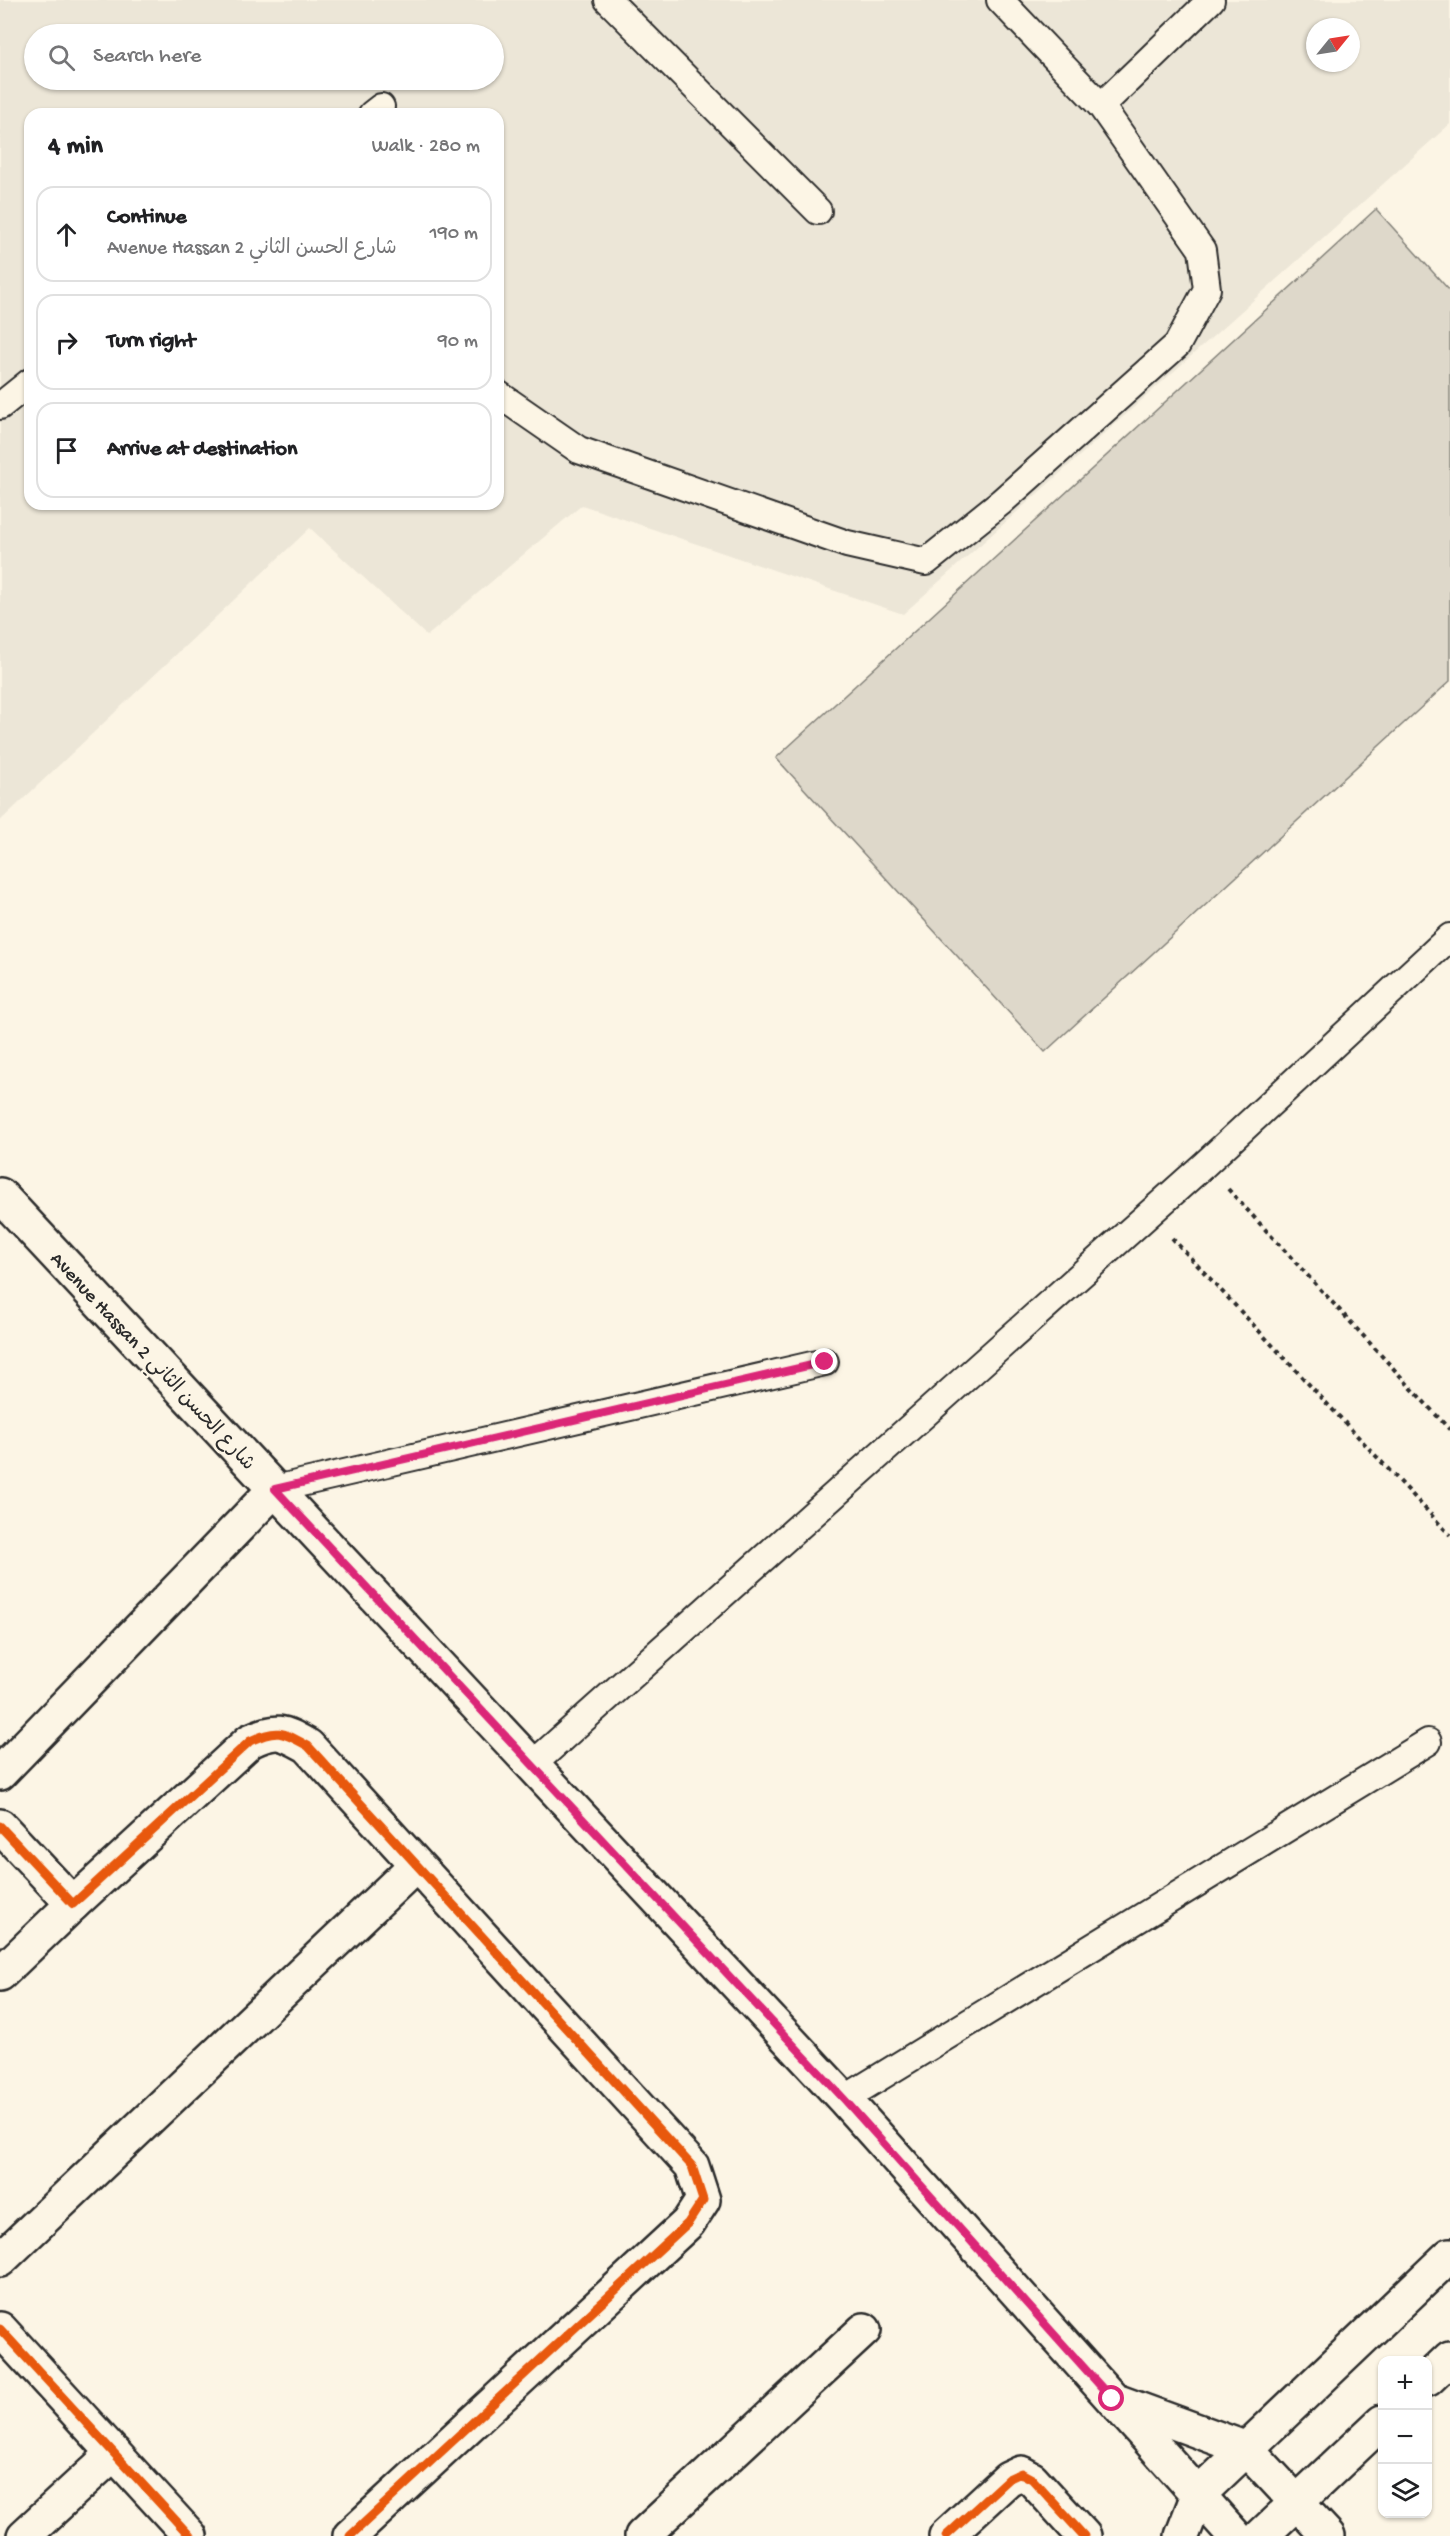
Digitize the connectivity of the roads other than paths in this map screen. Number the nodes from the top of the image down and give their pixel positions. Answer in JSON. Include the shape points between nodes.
{"nodes":[{"id":1,"x":608,"y":0,"type":"edge"},
{"id":2,"x":1000,"y":0,"type":"edge"},
{"id":3,"x":1211,"y":0,"type":"edge"},
{"id":4,"x":1101,"y":106,"type":"junction"},
{"id":5,"x":818,"y":212,"type":"dead end"},
{"id":6,"x":24,"y":387,"type":"edge"},
{"id":7,"x":504,"y":398,"type":"edge"},
{"id":8,"x":0,"y":406,"type":"edge"},
{"id":9,"x":1450,"y":937,"type":"edge"},
{"id":10,"x":0,"y":1195,"type":"edge"},
{"id":11,"x":825,"y":1362,"type":"dead end"},
{"id":12,"x":275,"y":1489,"type":"junction"},
{"id":13,"x":1428,"y":1742,"type":"dead end"},
{"id":14,"x":532,"y":1765,"type":"junction"},
{"id":15,"x":0,"y":1773,"type":"edge"},
{"id":16,"x":0,"y":1826,"type":"edge"},
{"id":17,"x":416,"y":1866,"type":"junction"},
{"id":18,"x":73,"y":1904,"type":"junction"},
{"id":19,"x":0,"y":1974,"type":"edge"},
{"id":20,"x":844,"y":2099,"type":"junction"},
{"id":21,"x":1450,"y":2255,"type":"edge"},
{"id":22,"x":0,"y":2260,"type":"edge"},
{"id":23,"x":0,"y":2329,"type":"edge"},
{"id":24,"x":864,"y":2330,"type":"dead end"},
{"id":25,"x":1450,"y":2358,"type":"edge"},
{"id":26,"x":1432,"y":2375,"type":"edge"},
{"id":27,"x":1112,"y":2399,"type":"junction"},
{"id":28,"x":1378,"y":2427,"type":"edge"},
{"id":29,"x":1246,"y":2449,"type":"junction"},
{"id":30,"x":114,"y":2453,"type":"junction"},
{"id":31,"x":1198,"y":2495,"type":"junction"},
{"id":32,"x":1297,"y":2503,"type":"junction"},
{"id":33,"x":24,"y":2536,"type":"edge"},
{"id":34,"x":190,"y":2536,"type":"edge"},
{"id":35,"x":350,"y":2536,"type":"edge"},
{"id":36,"x":642,"y":2536,"type":"edge"},
{"id":37,"x":946,"y":2536,"type":"edge"},
{"id":38,"x":1084,"y":2536,"type":"edge"},
{"id":39,"x":1182,"y":2536,"type":"edge"},
{"id":40,"x":1235,"y":2536,"type":"edge"},
{"id":41,"x":1261,"y":2536,"type":"edge"},
{"id":42,"x":1328,"y":2536,"type":"edge"}],
"edges":[{"from":1,"to":5,"type":"lane"},
{"from":2,"to":4,"type":"lane"},
{"from":3,"to":4,"type":"lane"},
{"from":4,"to":7,"type":"lane","via":[[1202,250],[1207,289],[1177,345],[1001,502],[926,562],[847,544],[579,450]]},
{"from":6,"to":8,"type":"lane"},
{"from":9,"to":14,"type":"lane","via":[[1205,1164]]},
{"from":10,"to":12,"type":"street","name":"Avenue Hassan 2 شارع الحسن الثاني"},
{"from":11,"to":12,"type":"lane"},
{"from":12,"to":14,"type":"street","name":"Avenue Hassan 2 شارع الحسن الثاني"},
{"from":12,"to":15,"type":"street"},
{"from":13,"to":20,"type":"lane"},
{"from":14,"to":20,"type":"street","name":"Avenue Hassan 2 شارع الحسن الثاني"},
{"from":16,"to":18,"type":"street"},
{"from":17,"to":18,"type":"street","via":[[308,1746],[286,1734],[269,1732],[250,1741]]},
{"from":17,"to":22,"type":"street"},
{"from":17,"to":35,"type":"street","via":[[692,2166],[703,2200],[688,2223]]},
{"from":18,"to":19,"type":"street"},
{"from":20,"to":27,"type":"street","name":"Avenue Hassan 2 شارع الحسن الثاني"},
{"from":21,"to":29,"type":"street"},
{"from":23,"to":30,"type":"street"},
{"from":24,"to":36,"type":"street"},
{"from":25,"to":26,"type":"street"},
{"from":27,"to":29,"type":"street","name":"Avenue Hassan 2 شارع الحسن الثاني"},
{"from":27,"to":31,"type":"street","name":"Avenue Hassan 2 شارع الحسن الثاني"},
{"from":28,"to":32,"type":"street"},
{"from":29,"to":31,"type":"street"},
{"from":29,"to":32,"type":"street","name":"Avenue Hassan 2 شارع الحسن الثاني"},
{"from":30,"to":33,"type":"street"},
{"from":30,"to":34,"type":"street"},
{"from":31,"to":39,"type":"street"},
{"from":31,"to":40,"type":"street","name":"Avenue Hassan 2 شارع الحسن الثاني"},
{"from":32,"to":41,"type":"street"},
{"from":32,"to":42,"type":"street","name":"Avenue Hassan 2 شارع الحسن الثاني"},
{"from":37,"to":38,"type":"street","via":[[1008,2479],[1021,2473],[1032,2479]]}]}
